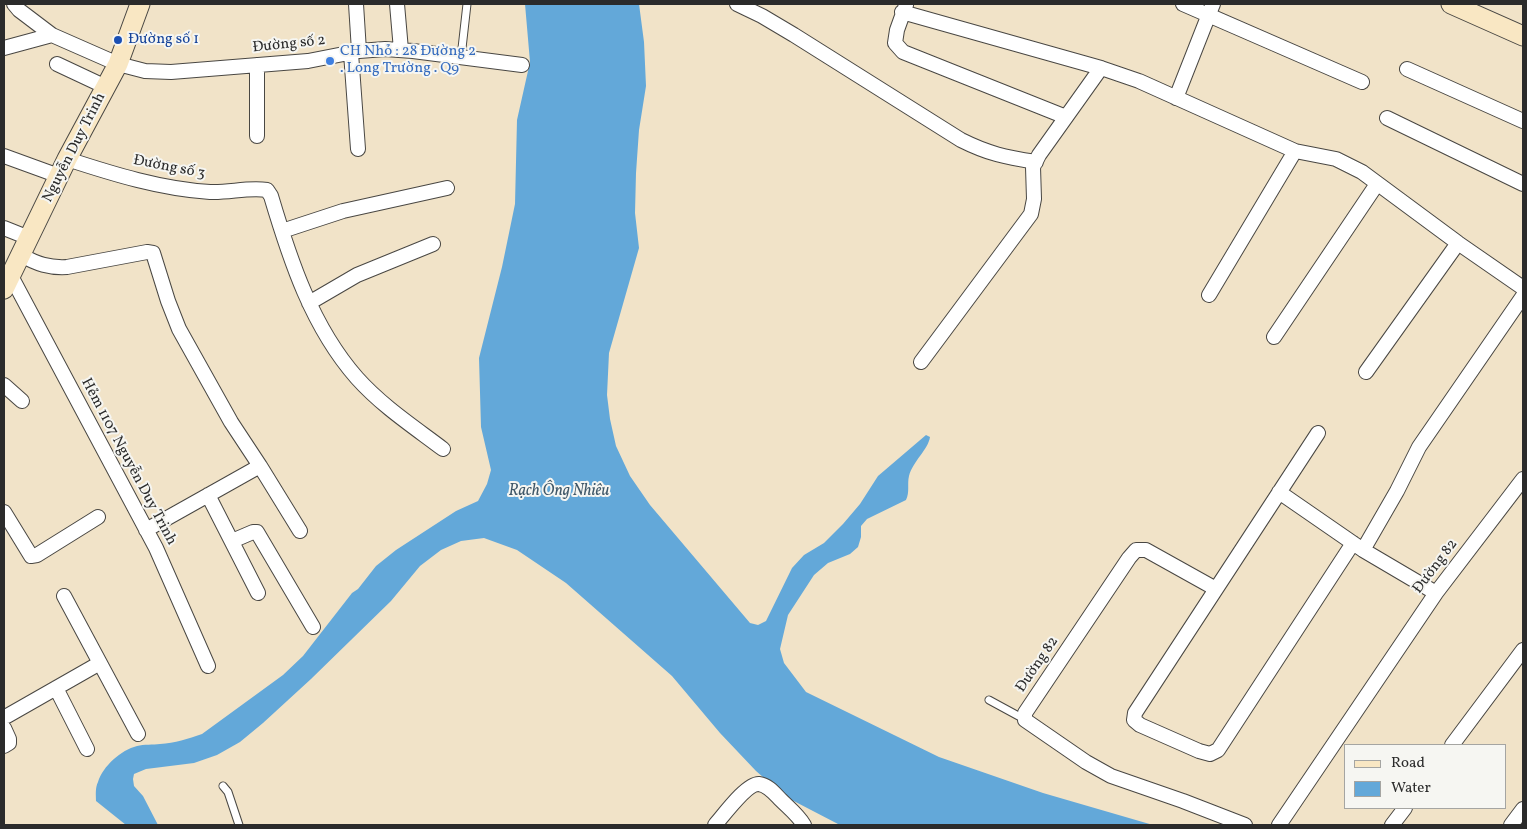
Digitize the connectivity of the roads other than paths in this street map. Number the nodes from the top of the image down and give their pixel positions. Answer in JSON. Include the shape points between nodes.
{"nodes":[{"id":1,"x":14,"y":4,"type":"edge"},
{"id":2,"x":140,"y":4,"type":"edge"},
{"id":3,"x":356,"y":4,"type":"edge"},
{"id":4,"x":397,"y":4,"type":"edge"},
{"id":5,"x":467,"y":4,"type":"edge"},
{"id":6,"x":737,"y":4,"type":"edge"},
{"id":7,"x":1183,"y":4,"type":"edge"},
{"id":8,"x":1451,"y":4,"type":"edge"},
{"id":9,"x":905,"y":8,"type":"edge"},
{"id":10,"x":1211,"y":9,"type":"edge"},
{"id":11,"x":765,"y":10,"type":"edge"},
{"id":12,"x":52,"y":34,"type":"junction"},
{"id":13,"x":1523,"y":36,"type":"edge"},
{"id":14,"x":4,"y":48,"type":"edge"},
{"id":15,"x":401,"y":50,"type":"junction"},
{"id":16,"x":355,"y":52,"type":"junction"},
{"id":17,"x":461,"y":57,"type":"junction"},
{"id":18,"x":57,"y":64,"type":"dead end"},
{"id":19,"x":118,"y":64,"type":"junction"},
{"id":20,"x":257,"y":65,"type":"junction"},
{"id":21,"x":522,"y":65,"type":"dead end"},
{"id":22,"x":1101,"y":68,"type":"junction"},
{"id":23,"x":1407,"y":69,"type":"dead end"},
{"id":24,"x":1362,"y":82,"type":"dead end"},
{"id":25,"x":106,"y":87,"type":"junction"},
{"id":26,"x":1176,"y":98,"type":"junction"},
{"id":27,"x":1066,"y":117,"type":"junction"},
{"id":28,"x":1388,"y":118,"type":"dead end"},
{"id":29,"x":1523,"y":121,"type":"edge"},
{"id":30,"x":257,"y":136,"type":"dead end"},
{"id":31,"x":358,"y":149,"type":"dead end"},
{"id":32,"x":1295,"y":151,"type":"junction"},
{"id":33,"x":4,"y":156,"type":"edge"},
{"id":34,"x":67,"y":159,"type":"junction"},
{"id":35,"x":1036,"y":162,"type":"junction"},
{"id":36,"x":59,"y":176,"type":"junction"},
{"id":37,"x":1377,"y":184,"type":"junction"},
{"id":38,"x":1523,"y":184,"type":"edge"},
{"id":39,"x":447,"y":188,"type":"dead end"},
{"id":40,"x":4,"y":228,"type":"edge"},
{"id":41,"x":282,"y":231,"type":"junction"},
{"id":42,"x":29,"y":238,"type":"junction"},
{"id":43,"x":1458,"y":243,"type":"junction"},
{"id":44,"x":433,"y":244,"type":"dead end"},
{"id":45,"x":12,"y":271,"type":"edge"},
{"id":46,"x":1523,"y":288,"type":"edge"},
{"id":47,"x":1208,"y":295,"type":"dead end"},
{"id":48,"x":1523,"y":296,"type":"edge"},
{"id":49,"x":309,"y":303,"type":"junction"},
{"id":50,"x":1274,"y":337,"type":"dead end"},
{"id":51,"x":921,"y":362,"type":"dead end"},
{"id":52,"x":1366,"y":372,"type":"dead end"},
{"id":53,"x":4,"y":385,"type":"edge"},
{"id":54,"x":22,"y":401,"type":"dead end"},
{"id":55,"x":1318,"y":433,"type":"dead end"},
{"id":56,"x":443,"y":449,"type":"dead end"},
{"id":57,"x":260,"y":466,"type":"junction"},
{"id":58,"x":1523,"y":479,"type":"edge"},
{"id":59,"x":1279,"y":492,"type":"junction"},
{"id":60,"x":208,"y":495,"type":"junction"},
{"id":61,"x":4,"y":512,"type":"edge"},
{"id":62,"x":98,"y":517,"type":"dead end"},
{"id":63,"x":146,"y":530,"type":"junction"},
{"id":64,"x":300,"y":531,"type":"dead end"},
{"id":65,"x":232,"y":542,"type":"junction"},
{"id":66,"x":1358,"y":546,"type":"junction"},
{"id":67,"x":1216,"y":589,"type":"junction"},
{"id":68,"x":258,"y":593,"type":"dead end"},
{"id":69,"x":1436,"y":593,"type":"junction"},
{"id":70,"x":64,"y":596,"type":"dead end"},
{"id":71,"x":312,"y":627,"type":"dead end"},
{"id":72,"x":1523,"y":650,"type":"edge"},
{"id":73,"x":100,"y":663,"type":"junction"},
{"id":74,"x":208,"y":666,"type":"dead end"},
{"id":75,"x":56,"y":688,"type":"junction"},
{"id":76,"x":989,"y":700,"type":"dead end"},
{"id":77,"x":4,"y":716,"type":"edge"},
{"id":78,"x":1025,"y":720,"type":"junction"},
{"id":79,"x":4,"y":728,"type":"edge"},
{"id":80,"x":138,"y":734,"type":"dead end"},
{"id":81,"x":1453,"y":744,"type":"edge"},
{"id":82,"x":4,"y":746,"type":"edge"},
{"id":83,"x":87,"y":749,"type":"dead end"},
{"id":84,"x":223,"y":786,"type":"dead end"},
{"id":85,"x":1404,"y":809,"type":"edge"},
{"id":86,"x":1523,"y":809,"type":"edge"},
{"id":87,"x":239,"y":825,"type":"edge"},
{"id":88,"x":715,"y":825,"type":"edge"},
{"id":89,"x":804,"y":825,"type":"edge"},
{"id":90,"x":1245,"y":825,"type":"edge"},
{"id":91,"x":1279,"y":825,"type":"edge"},
{"id":92,"x":1392,"y":825,"type":"edge"},
{"id":93,"x":1511,"y":825,"type":"edge"}],
"edges":[{"from":1,"to":12,"type":"street","name":"Đường số 2"},
{"from":2,"to":19,"type":"main road","name":"Nguyễn Duy Trinh"},
{"from":3,"to":16,"type":"street"},
{"from":4,"to":15,"type":"street"},
{"from":5,"to":17,"type":"lane"},
{"from":6,"to":11,"type":"street"},
{"from":7,"to":10,"type":"street"},
{"from":8,"to":13,"type":"main road"},
{"from":9,"to":22,"type":"street"},
{"from":9,"to":27,"type":"street","via":[[896,43],[903,52]]},
{"from":10,"to":24,"type":"street"},
{"from":10,"to":26,"type":"street"},
{"from":11,"to":35,"type":"street","via":[[961,140],[1002,157]]},
{"from":12,"to":14,"type":"street"},
{"from":12,"to":19,"type":"street","name":"Đường số 2"},
{"from":15,"to":16,"type":"street","name":"Đường số 2"},
{"from":15,"to":17,"type":"street","name":"Đường số 2"},
{"from":16,"to":20,"type":"street","name":"Đường số 2","via":[[308,62]]},
{"from":16,"to":31,"type":"street"},
{"from":17,"to":21,"type":"street","name":"Đường số 2"},
{"from":18,"to":25,"type":"street"},
{"from":19,"to":20,"type":"street","name":"Đường số 2","via":[[144,71],[171,72]]},
{"from":19,"to":25,"type":"main road","name":"Nguyễn Duy Trinh"},
{"from":20,"to":30,"type":"street"},
{"from":22,"to":26,"type":"street"},
{"from":22,"to":27,"type":"street"},
{"from":23,"to":29,"type":"street"},
{"from":25,"to":34,"type":"main road","name":"Nguyễn Duy Trinh"},
{"from":26,"to":32,"type":"street"},
{"from":27,"to":35,"type":"street"},
{"from":28,"to":38,"type":"street"},
{"from":32,"to":37,"type":"street","via":[[1341,161]]},
{"from":32,"to":47,"type":"street"},
{"from":33,"to":36,"type":"street"},
{"from":34,"to":36,"type":"main road","name":"Nguyễn Duy Trinh"},
{"from":34,"to":41,"type":"street","name":"Đường số 3","via":[[99,170],[188,190],[267,190]]},
{"from":35,"to":51,"type":"street","via":[[1033,167],[1032,214]]},
{"from":36,"to":42,"type":"main road","name":"Nguyễn Duy Trinh"},
{"from":37,"to":43,"type":"street"},
{"from":37,"to":50,"type":"street"},
{"from":39,"to":41,"type":"street","via":[[342,211]]},
{"from":40,"to":42,"type":"street"},
{"from":41,"to":49,"type":"street"},
{"from":42,"to":45,"type":"main road","name":"Nguyễn Duy Trinh"},
{"from":43,"to":46,"type":"street"},
{"from":43,"to":52,"type":"street"},
{"from":44,"to":49,"type":"street","via":[[357,275]]},
{"from":45,"to":57,"type":"street","via":[[38,264],[68,267],[153,253],[179,329]]},
{"from":45,"to":63,"type":"street","name":"Hẻm 1107 Nguyễn Duy Trinh"},
{"from":48,"to":66,"type":"street","via":[[1419,447],[1397,491]]},
{"from":49,"to":56,"type":"street","via":[[344,363],[358,380],[387,407]]},
{"from":53,"to":54,"type":"street"},
{"from":55,"to":59,"type":"street"},
{"from":57,"to":60,"type":"street"},
{"from":57,"to":64,"type":"street"},
{"from":58,"to":69,"type":"street","name":"Đường 82"},
{"from":59,"to":66,"type":"street"},
{"from":59,"to":67,"type":"street"},
{"from":60,"to":63,"type":"street"},
{"from":60,"to":65,"type":"street"},
{"from":61,"to":62,"type":"street","via":[[30,556],[37,555]]},
{"from":63,"to":74,"type":"street","name":"Hẻm 1107 Nguyễn Duy Trinh"},
{"from":65,"to":68,"type":"street"},
{"from":65,"to":71,"type":"street","via":[[253,532],[260,535]]},
{"from":66,"to":67,"type":"street","via":[[1218,750],[1210,754],[1134,720],[1135,712]]},
{"from":66,"to":69,"type":"street"},
{"from":67,"to":78,"type":"street","name":"Đường 82","via":[[1146,550],[1136,550],[1025,713]]},
{"from":69,"to":91,"type":"street","name":"Đường 82"},
{"from":70,"to":73,"type":"street"},
{"from":72,"to":81,"type":"street"},
{"from":73,"to":75,"type":"street"},
{"from":73,"to":80,"type":"street"},
{"from":75,"to":77,"type":"street"},
{"from":75,"to":83,"type":"street"},
{"from":76,"to":78,"type":"lane"},
{"from":78,"to":90,"type":"street","via":[[1111,776]]},
{"from":79,"to":82,"type":"street","via":[[9,739]]},
{"from":84,"to":87,"type":"lane"},
{"from":85,"to":92,"type":"street"},
{"from":86,"to":93,"type":"street"},
{"from":88,"to":89,"type":"street","via":[[747,789],[761,784],[768,787]]}]}
